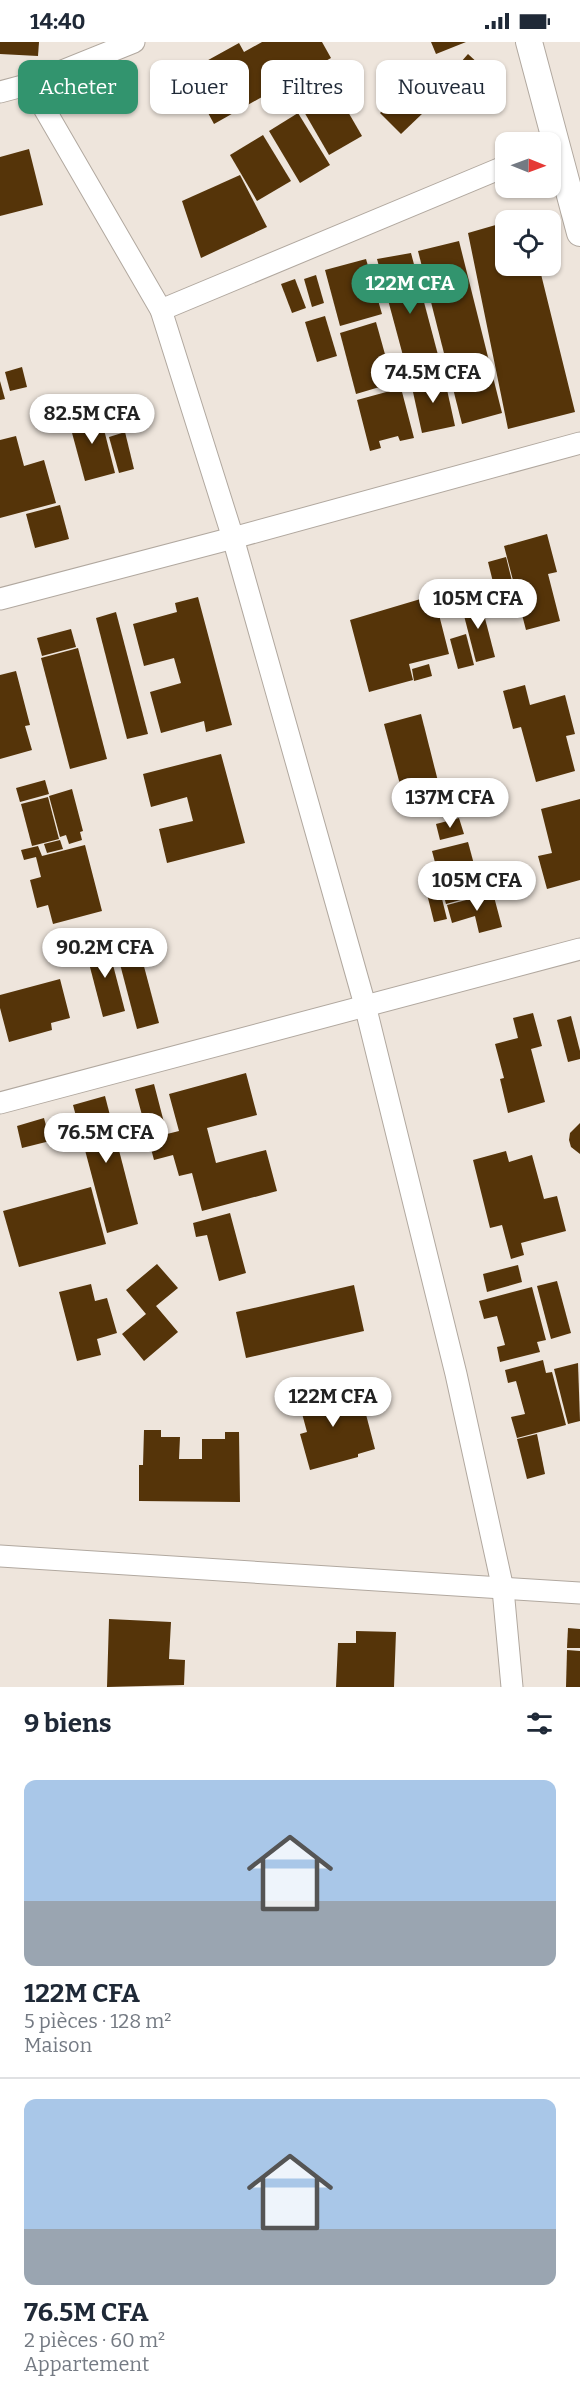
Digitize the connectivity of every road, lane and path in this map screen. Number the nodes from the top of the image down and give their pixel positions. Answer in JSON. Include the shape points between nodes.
{"nodes":[{"id":1,"x":134,"y":42,"type":"edge"},
{"id":2,"x":534,"y":45,"type":"edge"},
{"id":3,"x":89,"y":60,"type":"edge"},
{"id":4,"x":18,"y":87,"type":"edge"},
{"id":5,"x":0,"y":92,"type":"edge"},
{"id":6,"x":47,"y":114,"type":"edge"},
{"id":7,"x":550,"y":132,"type":"edge"},
{"id":8,"x":495,"y":171,"type":"edge"},
{"id":9,"x":561,"y":172,"type":"edge"},
{"id":10,"x":580,"y":233,"type":"edge"},
{"id":11,"x":161,"y":310,"type":"junction"},
{"id":12,"x":580,"y":443,"type":"edge"},
{"id":13,"x":233,"y":538,"type":"junction"},
{"id":14,"x":0,"y":599,"type":"edge"},
{"id":15,"x":580,"y":949,"type":"edge"},
{"id":16,"x":365,"y":1005,"type":"junction"},
{"id":17,"x":0,"y":1103,"type":"edge"},
{"id":18,"x":0,"y":1556,"type":"edge"},
{"id":19,"x":503,"y":1589,"type":"junction"},
{"id":20,"x":580,"y":1593,"type":"edge"},
{"id":21,"x":512,"y":1687,"type":"edge"}],
"edges":[{"from":1,"to":3,"type":"street"},
{"from":2,"to":7,"type":"street"},
{"from":4,"to":5,"type":"street"},
{"from":6,"to":11,"type":"street"},
{"from":8,"to":11,"type":"street"},
{"from":9,"to":10,"type":"street"},
{"from":11,"to":13,"type":"street"},
{"from":12,"to":13,"type":"street"},
{"from":13,"to":14,"type":"street"},
{"from":13,"to":16,"type":"street"},
{"from":15,"to":16,"type":"street"},
{"from":16,"to":17,"type":"street"},
{"from":16,"to":19,"type":"street","via":[[456,1374]]},
{"from":18,"to":19,"type":"street"},
{"from":19,"to":20,"type":"street"},
{"from":19,"to":21,"type":"street"}]}
